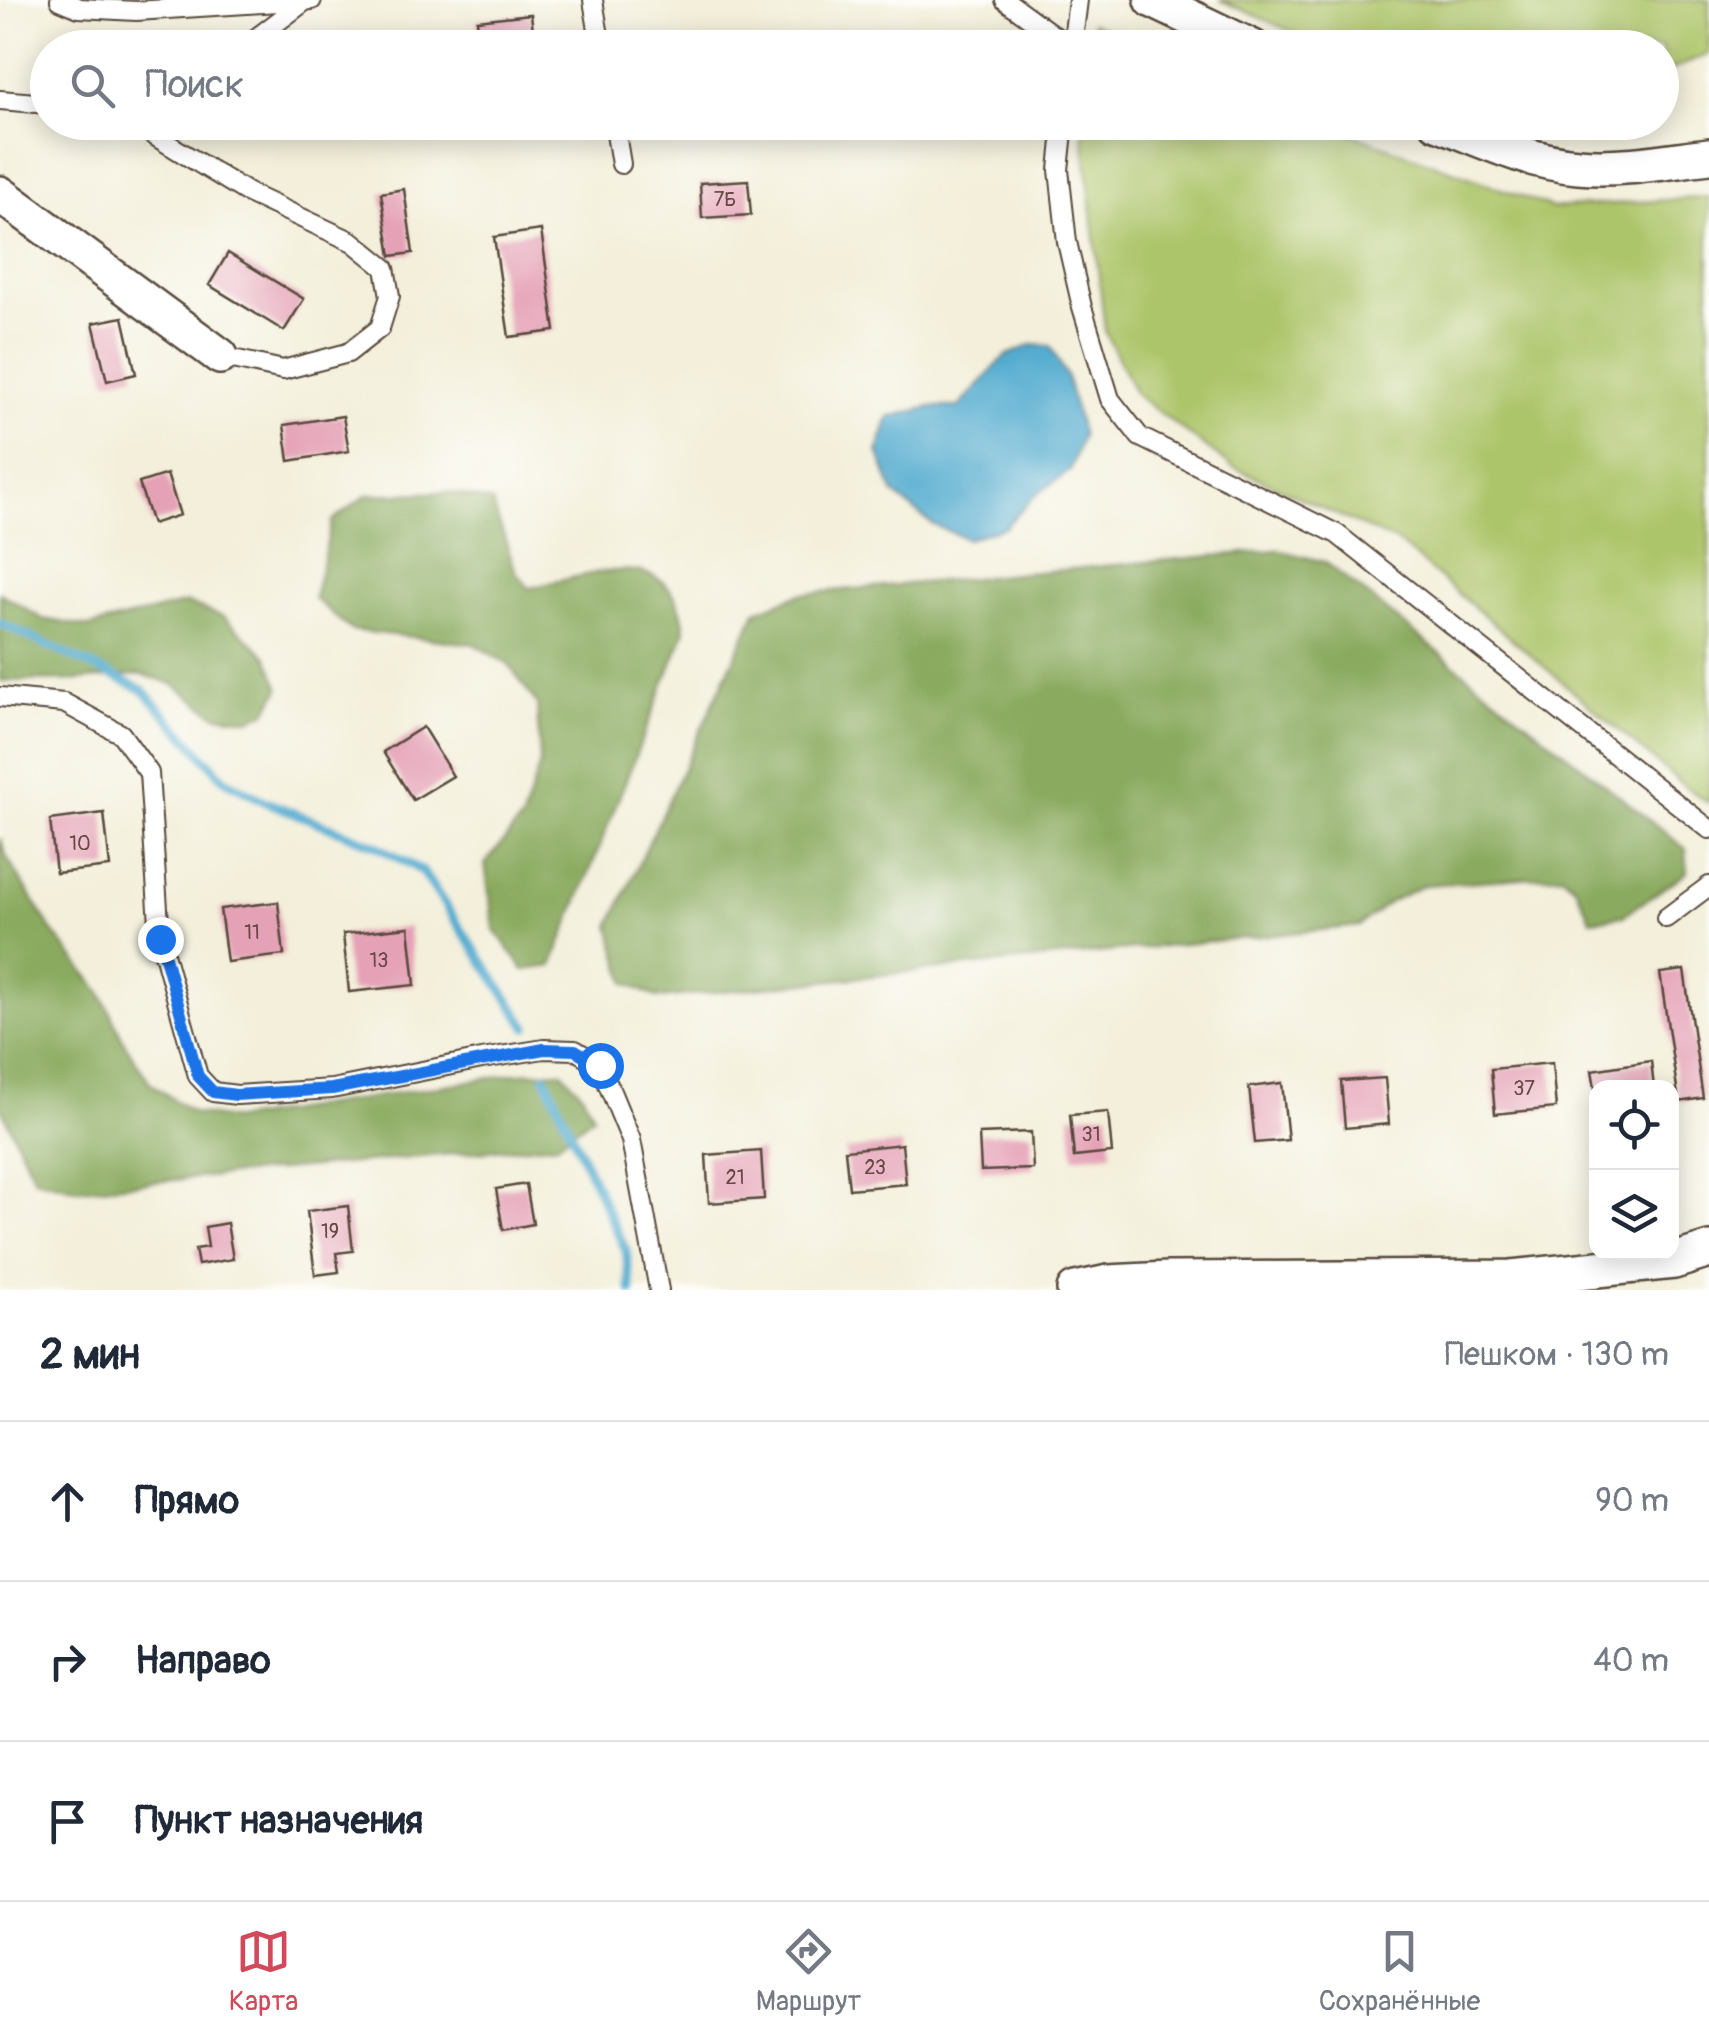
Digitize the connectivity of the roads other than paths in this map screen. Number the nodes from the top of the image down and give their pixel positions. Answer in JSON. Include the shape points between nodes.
{"nodes":[{"id":1,"x":60,"y":0,"type":"edge"},
{"id":2,"x":309,"y":0,"type":"edge"},
{"id":3,"x":593,"y":0,"type":"edge"},
{"id":4,"x":1005,"y":0,"type":"edge"},
{"id":5,"x":1078,"y":0,"type":"edge"},
{"id":6,"x":1153,"y":0,"type":"edge"},
{"id":7,"x":268,"y":30,"type":"edge"},
{"id":8,"x":598,"y":30,"type":"edge"},
{"id":9,"x":1047,"y":30,"type":"edge"},
{"id":10,"x":1074,"y":30,"type":"edge"},
{"id":11,"x":1215,"y":30,"type":"edge"},
{"id":12,"x":0,"y":100,"type":"edge"},
{"id":13,"x":30,"y":102,"type":"edge"},
{"id":14,"x":161,"y":140,"type":"edge"},
{"id":15,"x":617,"y":140,"type":"edge"},
{"id":16,"x":1062,"y":140,"type":"edge"},
{"id":17,"x":1482,"y":140,"type":"edge"},
{"id":18,"x":1709,"y":156,"type":"edge"},
{"id":19,"x":621,"y":164,"type":"dead end"},
{"id":20,"x":0,"y":194,"type":"edge"},
{"id":21,"x":220,"y":356,"type":"joint"},
{"id":22,"x":0,"y":698,"type":"edge"},
{"id":23,"x":1709,"y":830,"type":"edge"},
{"id":24,"x":1709,"y":886,"type":"edge"},
{"id":25,"x":1666,"y":918,"type":"dead end"},
{"id":26,"x":1709,"y":1250,"type":"edge"},
{"id":27,"x":1512,"y":1284,"type":"edge"},
{"id":28,"x":659,"y":1290,"type":"edge"},
{"id":29,"x":1074,"y":1290,"type":"edge"}],
"edges":[{"from":1,"to":2,"type":"lane","via":[[79,8],[136,11]]},
{"from":2,"to":7,"type":"lane"},
{"from":3,"to":8,"type":"lane"},
{"from":4,"to":9,"type":"lane"},
{"from":5,"to":10,"type":"lane"},
{"from":6,"to":11,"type":"street"},
{"from":12,"to":13,"type":"lane"},
{"from":14,"to":21,"type":"lane","via":[[248,193],[352,242],[384,268],[390,296],[380,328],[348,352],[283,370]]},
{"from":15,"to":19,"type":"lane"},
{"from":16,"to":23,"type":"lane","via":[[1067,242],[1082,307],[1110,399],[1140,437],[1337,534]]},
{"from":17,"to":18,"type":"street","via":[[1528,158],[1576,166]]},
{"from":20,"to":21,"type":"street"},
{"from":22,"to":28,"type":"lane","via":[[64,703],[121,734],[149,772],[160,939],[198,1076],[213,1092],[332,1089],[498,1056],[575,1050],[600,1065],[631,1140]]},
{"from":24,"to":25,"type":"lane"},
{"from":26,"to":27,"type":"street","via":[[1674,1262]]},
{"from":27,"to":29,"type":"street","via":[[1168,1280]]}]}
